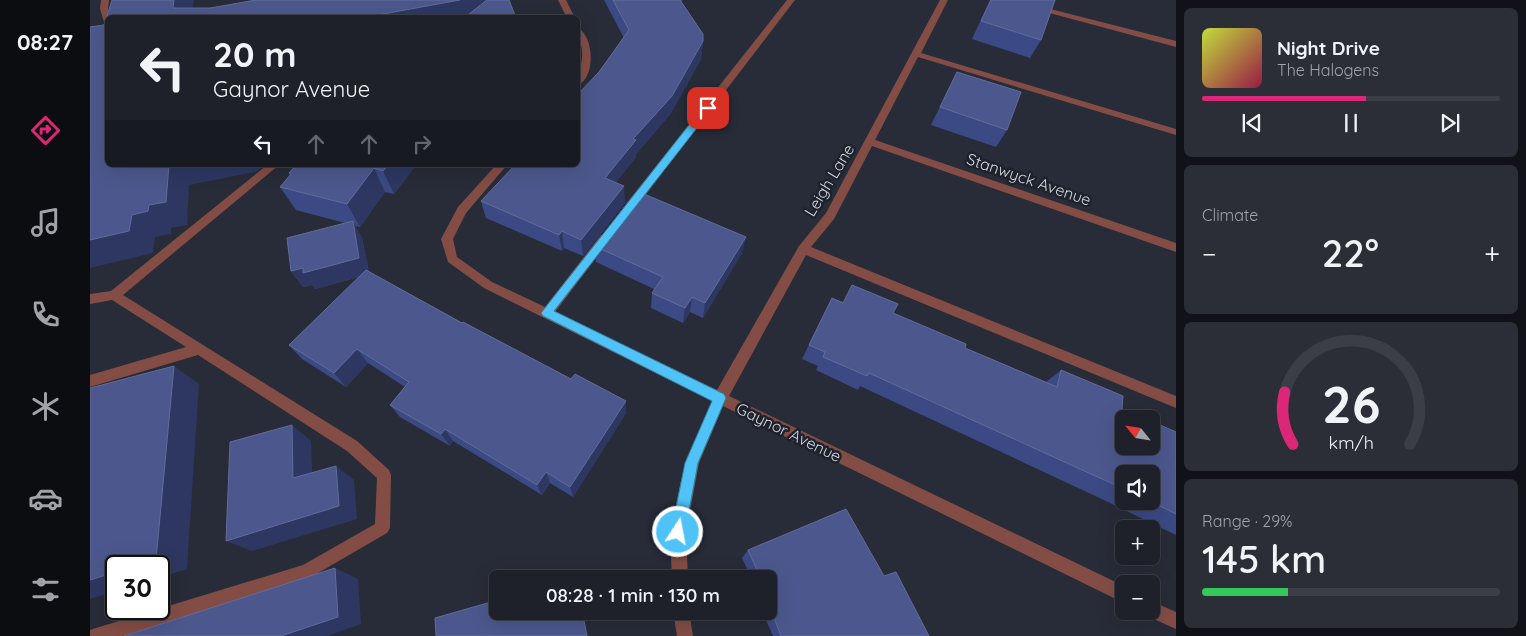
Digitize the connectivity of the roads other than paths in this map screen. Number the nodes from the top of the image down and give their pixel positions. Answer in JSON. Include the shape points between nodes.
{"nodes":[{"id":1,"x":105,"y":0,"type":"edge"},
{"id":2,"x":562,"y":0,"type":"edge"},
{"id":3,"x":791,"y":0,"type":"edge"},
{"id":4,"x":944,"y":0,"type":"edge"},
{"id":5,"x":1005,"y":0,"type":"edge"},
{"id":6,"x":106,"y":15,"type":"edge"},
{"id":7,"x":570,"y":15,"type":"edge"},
{"id":8,"x":580,"y":35,"type":"edge"},
{"id":9,"x":1176,"y":44,"type":"edge"},
{"id":10,"x":916,"y":54,"type":"junction"},
{"id":11,"x":580,"y":80,"type":"edge"},
{"id":12,"x":1176,"y":132,"type":"edge"},
{"id":13,"x":870,"y":142,"type":"junction"},
{"id":14,"x":272,"y":167,"type":"edge"},
{"id":15,"x":500,"y":167,"type":"edge"},
{"id":16,"x":624,"y":214,"type":"edge"},
{"id":17,"x":612,"y":229,"type":"edge"},
{"id":18,"x":1176,"y":248,"type":"edge"},
{"id":19,"x":803,"y":249,"type":"junction"},
{"id":20,"x":114,"y":295,"type":"junction"},
{"id":21,"x":90,"y":299,"type":"edge"},
{"id":22,"x":546,"y":313,"type":"junction"},
{"id":23,"x":199,"y":349,"type":"junction"},
{"id":24,"x":90,"y":381,"type":"edge"},
{"id":25,"x":720,"y":398,"type":"junction"},
{"id":26,"x":1176,"y":402,"type":"edge"},
{"id":27,"x":680,"y":570,"type":"edge"},
{"id":28,"x":1115,"y":591,"type":"edge"},
{"id":29,"x":1160,"y":613,"type":"edge"},
{"id":30,"x":682,"y":620,"type":"edge"},
{"id":31,"x":1176,"y":621,"type":"edge"},
{"id":32,"x":96,"y":636,"type":"edge"},
{"id":33,"x":685,"y":636,"type":"edge"}],
"edges":[{"from":1,"to":6,"type":"street"},
{"from":2,"to":7,"type":"street"},
{"from":3,"to":16,"type":"street"},
{"from":4,"to":10,"type":"street","name":"Leigh Lane"},
{"from":5,"to":9,"type":"street"},
{"from":8,"to":11,"type":"street","via":[[587,51],[584,75]]},
{"from":10,"to":12,"type":"street"},
{"from":10,"to":13,"type":"street","name":"Leigh Lane"},
{"from":13,"to":18,"type":"street","name":"Stanwyck Avenue"},
{"from":13,"to":19,"type":"street","name":"Leigh Lane","via":[[830,216]]},
{"from":14,"to":20,"type":"street"},
{"from":15,"to":22,"type":"street","name":"Gaynor Avenue","via":[[462,210],[447,239],[452,259],[488,285]]},
{"from":17,"to":22,"type":"street"},
{"from":19,"to":25,"type":"street","name":"Leigh Lane"},
{"from":19,"to":26,"type":"street"},
{"from":20,"to":21,"type":"street"},
{"from":20,"to":23,"type":"street"},
{"from":22,"to":25,"type":"street","name":"Gaynor Avenue"},
{"from":23,"to":24,"type":"street"},
{"from":23,"to":32,"type":"street","via":[[352,446],[384,475],[382,528],[306,572]]},
{"from":25,"to":27,"type":"street","name":"Leigh Lane","via":[[692,463],[678,532]]},
{"from":25,"to":28,"type":"street","name":"Gaynor Avenue"},
{"from":29,"to":31,"type":"street"},
{"from":30,"to":33,"type":"street"}]}
